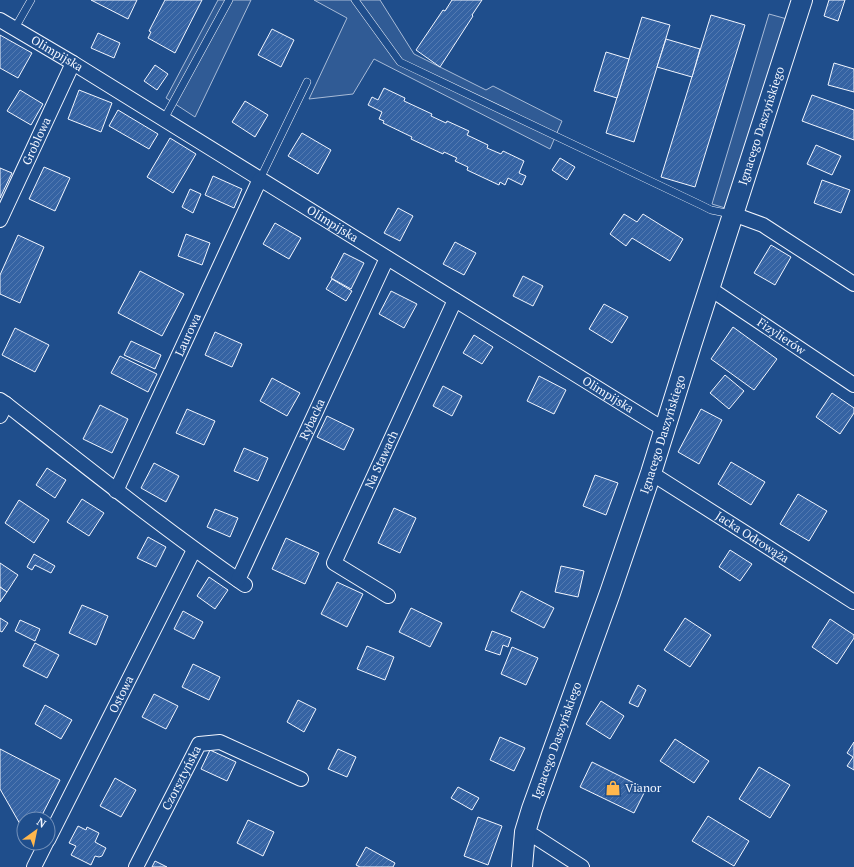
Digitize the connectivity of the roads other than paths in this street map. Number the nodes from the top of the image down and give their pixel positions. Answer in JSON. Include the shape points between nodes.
{"nodes":[{"id":1,"x":31,"y":0,"type":"edge"},
{"id":2,"x":228,"y":0,"type":"edge"},
{"id":3,"x":355,"y":0,"type":"edge"},
{"id":4,"x":802,"y":0,"type":"edge"},
{"id":5,"x":0,"y":20,"type":"edge"},
{"id":6,"x":15,"y":28,"type":"junction"},
{"id":7,"x":73,"y":63,"type":"junction"},
{"id":8,"x":307,"y":82,"type":"dead end"},
{"id":9,"x":164,"y":119,"type":"junction"},
{"id":10,"x":260,"y":179,"type":"junction"},
{"id":11,"x":733,"y":214,"type":"junction"},
{"id":12,"x":0,"y":220,"type":"edge"},
{"id":13,"x":387,"y":258,"type":"junction"},
{"id":14,"x":854,"y":284,"type":"edge"},
{"id":15,"x":709,"y":288,"type":"junction"},
{"id":16,"x":455,"y":300,"type":"junction"},
{"id":17,"x":854,"y":385,"type":"edge"},
{"id":18,"x":2,"y":407,"type":"edge"},
{"id":19,"x":665,"y":430,"type":"junction"},
{"id":20,"x":651,"y":474,"type":"junction"},
{"id":21,"x":116,"y":491,"type":"junction"},
{"id":22,"x":194,"y":550,"type":"junction"},
{"id":23,"x":388,"y":596,"type":"dead end"},
{"id":24,"x":854,"y":602,"type":"edge"},
{"id":25,"x":300,"y":779,"type":"dead end"},
{"id":26,"x":56,"y":824,"type":"edge"},
{"id":27,"x":525,"y":832,"type":"junction"},
{"id":28,"x":42,"y":851,"type":"edge"},
{"id":29,"x":34,"y":867,"type":"edge"},
{"id":30,"x":136,"y":867,"type":"edge"},
{"id":31,"x":522,"y":867,"type":"edge"},
{"id":32,"x":582,"y":867,"type":"edge"}],
"edges":[{"from":1,"to":6,"type":"lane"},
{"from":2,"to":9,"type":"lane"},
{"from":3,"to":11,"type":"lane","via":[[400,62],[711,210]]},
{"from":4,"to":11,"type":"street","name":"Ignacego Daszyńskiego"},
{"from":5,"to":6,"type":"street","name":"Olimpijska"},
{"from":6,"to":7,"type":"street","name":"Olimpijska"},
{"from":7,"to":9,"type":"street","name":"Olimpijska"},
{"from":7,"to":12,"type":"street","name":"Groblowa"},
{"from":8,"to":10,"type":"lane"},
{"from":9,"to":10,"type":"street","name":"Olimpijska"},
{"from":10,"to":13,"type":"street","name":"Olimpijska"},
{"from":10,"to":21,"type":"street","name":"Laurowa"},
{"from":11,"to":14,"type":"street","via":[[763,225]]},
{"from":11,"to":15,"type":"street","name":"Ignacego Daszyńskiego"},
{"from":13,"to":16,"type":"street","name":"Olimpijska"},
{"from":13,"to":22,"type":"street","name":"Rybacka","via":[[241,582]]},
{"from":15,"to":17,"type":"street","name":"Fizylierów"},
{"from":15,"to":19,"type":"street","name":"Ignacego Daszyńskiego"},
{"from":16,"to":19,"type":"street","name":"Olimpijska"},
{"from":16,"to":23,"type":"street","name":"Na Stawach","via":[[334,563]]},
{"from":18,"to":21,"type":"street"},
{"from":19,"to":20,"type":"street","name":"Ignacego Daszyńskiego"},
{"from":20,"to":24,"type":"street","name":"Jacka Odrowąża"},
{"from":20,"to":27,"type":"street","name":"Ignacego Daszyńskiego"},
{"from":21,"to":22,"type":"street"},
{"from":22,"to":26,"type":"street","name":"Ostowa"},
{"from":25,"to":30,"type":"street","name":"Czorsztyńska","via":[[220,742],[199,744]]},
{"from":27,"to":31,"type":"street","name":"Ignacego Daszyńskiego"},
{"from":27,"to":32,"type":"street"},
{"from":28,"to":29,"type":"street"}]}
